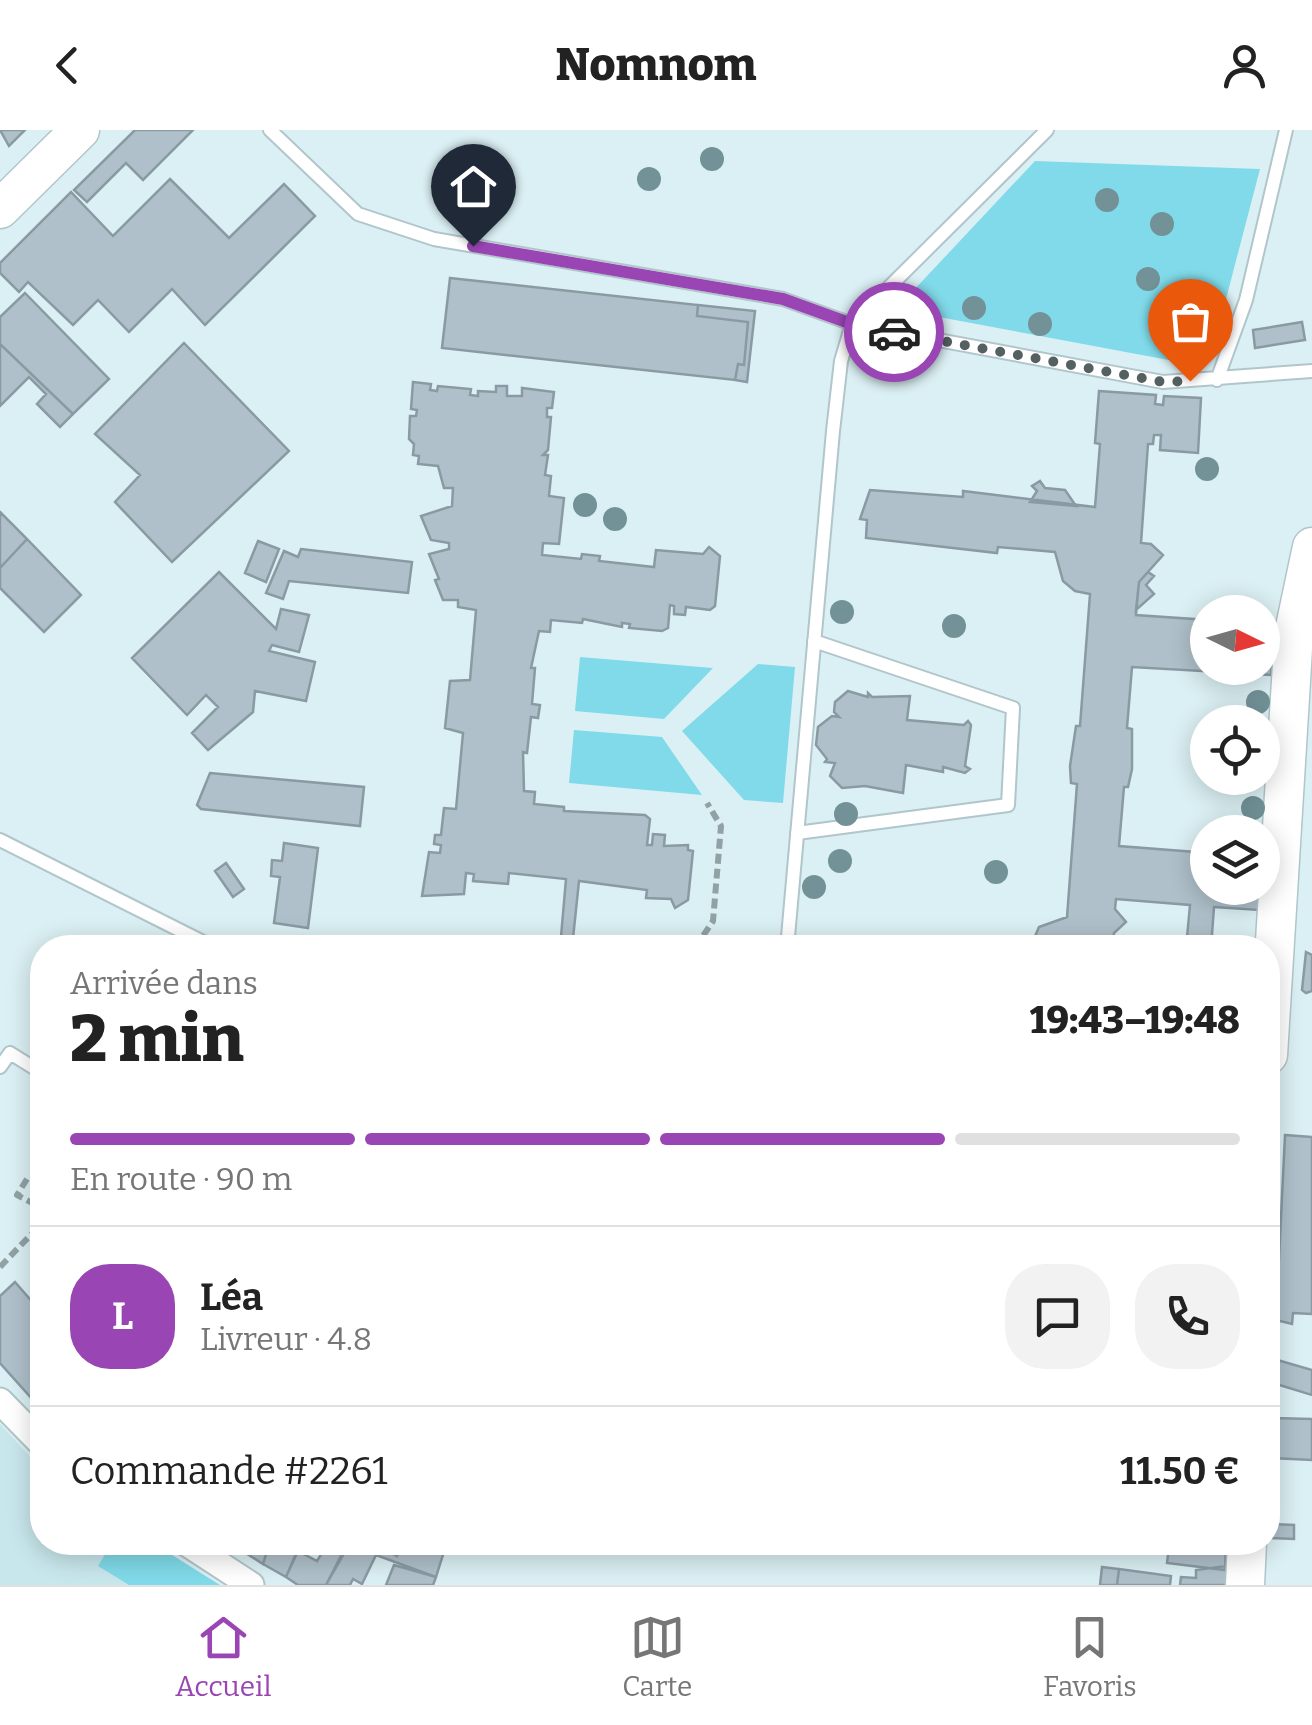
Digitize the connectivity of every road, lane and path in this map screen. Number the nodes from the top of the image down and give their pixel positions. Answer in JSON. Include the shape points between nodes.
{"nodes":[{"id":1,"x":80,"y":130,"type":"edge"},
{"id":2,"x":270,"y":130,"type":"edge"},
{"id":3,"x":1046,"y":130,"type":"edge"},
{"id":4,"x":1286,"y":130,"type":"edge"},
{"id":5,"x":0,"y":208,"type":"edge"},
{"id":6,"x":852,"y":324,"type":"junction"},
{"id":7,"x":1312,"y":371,"type":"edge"},
{"id":8,"x":1217,"y":380,"type":"junction"},
{"id":9,"x":1312,"y":547,"type":"edge"},
{"id":10,"x":814,"y":642,"type":"junction"},
{"id":11,"x":708,"y":802,"type":"dead end"},
{"id":12,"x":798,"y":833,"type":"junction"},
{"id":13,"x":0,"y":840,"type":"edge"},
{"id":14,"x":190,"y":935,"type":"edge"},
{"id":15,"x":703,"y":935,"type":"edge"},
{"id":16,"x":789,"y":935,"type":"edge"},
{"id":17,"x":1275,"y":935,"type":"edge"},
{"id":18,"x":30,"y":1066,"type":"edge"},
{"id":19,"x":0,"y":1067,"type":"edge"},
{"id":20,"x":28,"y":1179,"type":"dead end"},
{"id":21,"x":30,"y":1202,"type":"edge"},
{"id":22,"x":30,"y":1237,"type":"edge"},
{"id":23,"x":0,"y":1268,"type":"edge"},
{"id":24,"x":0,"y":1401,"type":"edge"},
{"id":25,"x":30,"y":1432,"type":"edge"},
{"id":26,"x":205,"y":1555,"type":"edge"},
{"id":27,"x":1246,"y":1555,"type":"edge"},
{"id":28,"x":251,"y":1585,"type":"edge"},
{"id":29,"x":1245,"y":1585,"type":"edge"}],
"edges":[{"from":1,"to":5,"type":"street"},
{"from":2,"to":6,"type":"lane","via":[[358,214],[434,239],[783,299]]},
{"from":3,"to":6,"type":"lane"},
{"from":4,"to":8,"type":"lane","via":[[1246,300]]},
{"from":6,"to":8,"type":"lane","via":[[1163,382]]},
{"from":6,"to":10,"type":"lane","via":[[832,430]]},
{"from":7,"to":8,"type":"lane"},
{"from":9,"to":17,"type":"street","via":[[1294,632]]},
{"from":10,"to":12,"type":"lane"},
{"from":10,"to":12,"type":"lane","via":[[1013,708],[1008,805]]},
{"from":11,"to":15,"type":"path","via":[[721,826],[712,921]]},
{"from":12,"to":16,"type":"lane"},
{"from":13,"to":14,"type":"lane"},
{"from":18,"to":19,"type":"lane","via":[[10,1053]]},
{"from":20,"to":21,"type":"path","via":[[18,1195]]},
{"from":22,"to":23,"type":"path"},
{"from":24,"to":25,"type":"street"},
{"from":26,"to":28,"type":"street"},
{"from":27,"to":29,"type":"street"}]}
